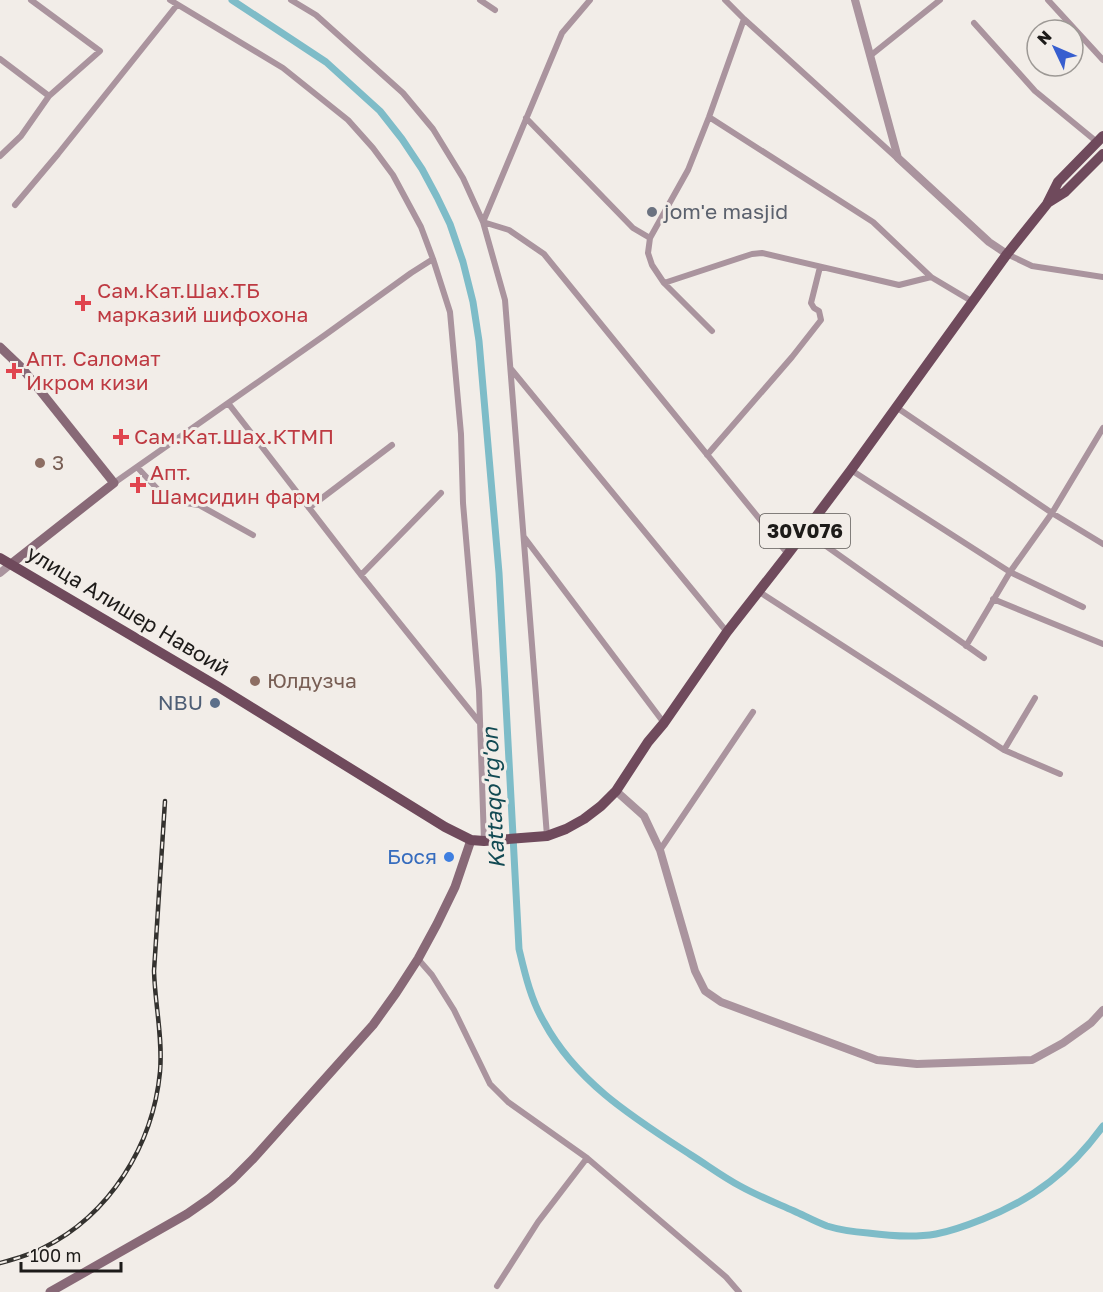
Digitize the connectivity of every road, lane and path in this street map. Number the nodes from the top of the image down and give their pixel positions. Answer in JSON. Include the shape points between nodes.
{"nodes":[{"id":1,"x":31,"y":0,"type":"edge"},
{"id":2,"x":170,"y":0,"type":"edge"},
{"id":3,"x":291,"y":0,"type":"edge"},
{"id":4,"x":480,"y":0,"type":"edge"},
{"id":5,"x":590,"y":0,"type":"edge"},
{"id":6,"x":725,"y":0,"type":"edge"},
{"id":7,"x":855,"y":0,"type":"edge"},
{"id":8,"x":940,"y":0,"type":"edge"},
{"id":9,"x":1048,"y":0,"type":"edge"},
{"id":10,"x":177,"y":4,"type":"junction"},
{"id":11,"x":495,"y":10,"type":"dead end"},
{"id":12,"x":744,"y":19,"type":"junction"},
{"id":13,"x":974,"y":23,"type":"dead end"},
{"id":14,"x":870,"y":56,"type":"junction"},
{"id":15,"x":1103,"y":60,"type":"edge"},
{"id":16,"x":1,"y":63,"type":"edge"},
{"id":17,"x":49,"y":96,"type":"junction"},
{"id":18,"x":709,"y":117,"type":"junction"},
{"id":19,"x":526,"y":118,"type":"junction"},
{"id":20,"x":1100,"y":139,"type":"edge"},
{"id":21,"x":1103,"y":154,"type":"edge"},
{"id":22,"x":0,"y":156,"type":"edge"},
{"id":23,"x":898,"y":158,"type":"junction"},
{"id":24,"x":1047,"y":204,"type":"junction"},
{"id":25,"x":15,"y":205,"type":"dead end"},
{"id":26,"x":483,"y":222,"type":"junction"},
{"id":27,"x":650,"y":238,"type":"junction"},
{"id":28,"x":1007,"y":254,"type":"junction"},
{"id":29,"x":433,"y":259,"type":"junction"},
{"id":30,"x":820,"y":267,"type":"junction"},
{"id":31,"x":931,"y":277,"type":"junction"},
{"id":32,"x":1103,"y":277,"type":"edge"},
{"id":33,"x":664,"y":283,"type":"junction"},
{"id":34,"x":973,"y":302,"type":"junction"},
{"id":35,"x":712,"y":330,"type":"dead end"},
{"id":36,"x":0,"y":347,"type":"edge"},
{"id":37,"x":511,"y":369,"type":"junction"},
{"id":38,"x":228,"y":403,"type":"junction"},
{"id":39,"x":896,"y":407,"type":"junction"},
{"id":40,"x":1103,"y":428,"type":"edge"},
{"id":41,"x":392,"y":445,"type":"dead end"},
{"id":42,"x":707,"y":455,"type":"junction"},
{"id":43,"x":137,"y":467,"type":"junction"},
{"id":44,"x":850,"y":470,"type":"junction"},
{"id":45,"x":114,"y":483,"type":"junction"},
{"id":46,"x":441,"y":494,"type":"dead end"},
{"id":47,"x":309,"y":508,"type":"junction"},
{"id":48,"x":1052,"y":513,"type":"junction"},
{"id":49,"x":805,"y":531,"type":"junction"},
{"id":50,"x":253,"y":535,"type":"dead end"},
{"id":51,"x":523,"y":536,"type":"junction"},
{"id":52,"x":1103,"y":544,"type":"edge"},
{"id":53,"x":788,"y":554,"type":"junction"},
{"id":54,"x":0,"y":558,"type":"edge"},
{"id":55,"x":11,"y":564,"type":"junction"},
{"id":56,"x":1010,"y":572,"type":"junction"},
{"id":57,"x":0,"y":573,"type":"edge"},
{"id":58,"x":361,"y":575,"type":"junction"},
{"id":59,"x":758,"y":591,"type":"junction"},
{"id":60,"x":993,"y":599,"type":"junction"},
{"id":61,"x":1083,"y":607,"type":"dead end"},
{"id":62,"x":727,"y":632,"type":"junction"},
{"id":63,"x":1103,"y":644,"type":"edge"},
{"id":64,"x":966,"y":646,"type":"junction"},
{"id":65,"x":984,"y":658,"type":"dead end"},
{"id":66,"x":1035,"y":698,"type":"dead end"},
{"id":67,"x":753,"y":712,"type":"dead end"},
{"id":68,"x":480,"y":723,"type":"junction"},
{"id":69,"x":663,"y":723,"type":"junction"},
{"id":70,"x":1004,"y":750,"type":"junction"},
{"id":71,"x":1060,"y":774,"type":"dead end"},
{"id":72,"x":616,"y":791,"type":"junction"},
{"id":73,"x":547,"y":836,"type":"junction"},
{"id":74,"x":471,"y":840,"type":"junction"},
{"id":75,"x":484,"y":841,"type":"junction"},
{"id":76,"x":660,"y":850,"type":"junction"},
{"id":77,"x":418,"y":959,"type":"junction"},
{"id":78,"x":1103,"y":1010,"type":"edge"},
{"id":79,"x":587,"y":1158,"type":"junction"},
{"id":80,"x":497,"y":1286,"type":"dead end"},
{"id":81,"x":50,"y":1292,"type":"edge"},
{"id":82,"x":739,"y":1292,"type":"edge"}],
"edges":[{"from":1,"to":17,"type":"street","via":[[100,51]]},
{"from":2,"to":10,"type":"street"},
{"from":3,"to":26,"type":"street","via":[[316,15],[403,93],[433,129],[463,178]]},
{"from":4,"to":11,"type":"street"},
{"from":5,"to":19,"type":"street","via":[[562,33]]},
{"from":6,"to":12,"type":"street"},
{"from":7,"to":14,"type":"street"},
{"from":8,"to":14,"type":"street"},
{"from":9,"to":15,"type":"street"},
{"from":10,"to":25,"type":"street"},
{"from":10,"to":29,"type":"street","via":[[283,68],[348,120],[393,175]]},
{"from":12,"to":18,"type":"street"},
{"from":12,"to":23,"type":"street"},
{"from":13,"to":20,"type":"street","via":[[1035,91]]},
{"from":14,"to":23,"type":"street"},
{"from":16,"to":17,"type":"street"},
{"from":17,"to":22,"type":"street","via":[[21,136]]},
{"from":18,"to":27,"type":"street","via":[[688,170]]},
{"from":18,"to":31,"type":"street","via":[[873,222]]},
{"from":19,"to":26,"type":"street"},
{"from":19,"to":27,"type":"street","via":[[633,228]]},
{"from":20,"to":24,"type":"main road","number":"30V076","via":[[1058,182]]},
{"from":21,"to":24,"type":"main road","number":"30V076","via":[[1065,192]]},
{"from":23,"to":28,"type":"street"},
{"from":24,"to":28,"type":"main road","number":"30V076"},
{"from":26,"to":37,"type":"street","via":[[506,300]]},
{"from":26,"to":42,"type":"street","via":[[509,230],[544,254]]},
{"from":27,"to":33,"type":"street","via":[[651,265]]},
{"from":28,"to":32,"type":"street","via":[[1032,266]]},
{"from":28,"to":34,"type":"main road","number":"30V076"},
{"from":29,"to":38,"type":"street"},
{"from":29,"to":68,"type":"street","via":[[450,312]]},
{"from":30,"to":31,"type":"street","via":[[899,285]]},
{"from":30,"to":33,"type":"street","via":[[752,254]]},
{"from":30,"to":42,"type":"street","via":[[811,303],[821,320]]},
{"from":31,"to":34,"type":"street"},
{"from":33,"to":35,"type":"street"},
{"from":34,"to":39,"type":"main road","number":"30V076"},
{"from":36,"to":45,"type":"main road","via":[[22,368]]},
{"from":37,"to":51,"type":"street"},
{"from":37,"to":62,"type":"street"},
{"from":38,"to":43,"type":"street"},
{"from":38,"to":47,"type":"street"},
{"from":39,"to":44,"type":"main road","number":"30V076"},
{"from":39,"to":48,"type":"street"},
{"from":40,"to":48,"type":"street"},
{"from":41,"to":47,"type":"street"},
{"from":42,"to":53,"type":"street"},
{"from":43,"to":45,"type":"street"},
{"from":43,"to":50,"type":"street","via":[[162,494],[178,502],[199,505]]},
{"from":44,"to":49,"type":"main road","number":"30V076"},
{"from":44,"to":56,"type":"street"},
{"from":45,"to":55,"type":"main road"},
{"from":46,"to":58,"type":"street"},
{"from":47,"to":58,"type":"street"},
{"from":48,"to":52,"type":"street"},
{"from":48,"to":56,"type":"street"},
{"from":49,"to":53,"type":"main road","number":"30V076"},
{"from":49,"to":64,"type":"street"},
{"from":51,"to":69,"type":"street"},
{"from":51,"to":73,"type":"street"},
{"from":53,"to":59,"type":"main road","number":"30V076"},
{"from":54,"to":55,"type":"main road","name":"улица Алишер Навоий"},
{"from":55,"to":57,"type":"street"},
{"from":55,"to":74,"type":"main road","name":"улица Алишер Навоий"},
{"from":56,"to":60,"type":"street"},
{"from":56,"to":61,"type":"street"},
{"from":58,"to":68,"type":"street"},
{"from":59,"to":62,"type":"main road","number":"30V076"},
{"from":59,"to":70,"type":"street"},
{"from":60,"to":63,"type":"street"},
{"from":60,"to":64,"type":"street"},
{"from":62,"to":69,"type":"main road","number":"30V076"},
{"from":64,"to":65,"type":"street"},
{"from":66,"to":70,"type":"street"},
{"from":67,"to":76,"type":"street"},
{"from":68,"to":75,"type":"street"},
{"from":69,"to":72,"type":"main road","number":"30V076"},
{"from":70,"to":71,"type":"street"},
{"from":72,"to":73,"type":"main road","number":"30V076","via":[[584,819]]},
{"from":72,"to":76,"type":"street","via":[[644,816]]},
{"from":73,"to":75,"type":"main road","number":"30V076"},
{"from":74,"to":75,"type":"main road","name":"улица Алишер Навоий","number":"30V076"},
{"from":74,"to":77,"type":"main road","via":[[455,887]]},
{"from":76,"to":78,"type":"street","via":[[695,971],[705,991],[721,1002],[877,1060],[918,1064],[1032,1060],[1092,1023]]},
{"from":77,"to":79,"type":"street","via":[[454,1010],[490,1084],[508,1102]]},
{"from":77,"to":81,"type":"main road","via":[[373,1025],[232,1180],[187,1214]]},
{"from":79,"to":80,"type":"street","via":[[538,1222]]},
{"from":79,"to":82,"type":"street"}]}
